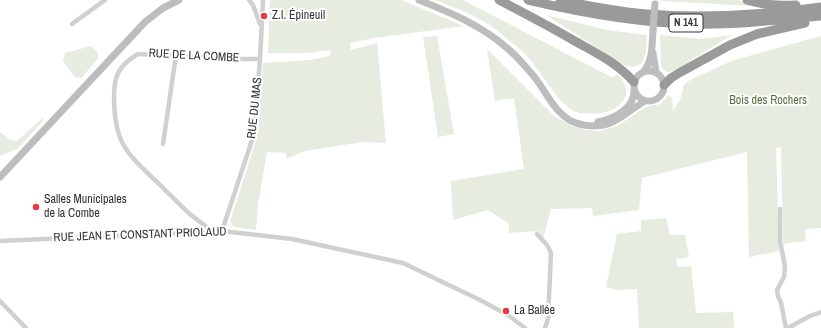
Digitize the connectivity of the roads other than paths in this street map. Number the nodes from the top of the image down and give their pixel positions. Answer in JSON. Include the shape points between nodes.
{"nodes":[{"id":1,"x":104,"y":0,"type":"edge"},
{"id":2,"x":179,"y":0,"type":"edge"},
{"id":3,"x":249,"y":0,"type":"edge"},
{"id":4,"x":263,"y":0,"type":"edge"},
{"id":5,"x":419,"y":0,"type":"edge"},
{"id":6,"x":499,"y":0,"type":"edge"},
{"id":7,"x":528,"y":0,"type":"edge"},
{"id":8,"x":560,"y":0,"type":"edge"},
{"id":9,"x":747,"y":0,"type":"edge"},
{"id":10,"x":656,"y":2,"type":"edge"},
{"id":11,"x":821,"y":2,"type":"edge"},
{"id":12,"x":821,"y":7,"type":"edge"},
{"id":13,"x":821,"y":16,"type":"edge"},
{"id":14,"x":821,"y":20,"type":"edge"},
{"id":15,"x":72,"y":24,"type":"dead end"},
{"id":16,"x":261,"y":29,"type":"junction"},
{"id":17,"x":652,"y":50,"type":"junction"},
{"id":18,"x":176,"y":55,"type":"junction"},
{"id":19,"x":260,"y":58,"type":"junction"},
{"id":20,"x":644,"y":72,"type":"junction"},
{"id":21,"x":656,"y":72,"type":"junction"},
{"id":22,"x":664,"y":85,"type":"junction"},
{"id":23,"x":634,"y":86,"type":"junction"},
{"id":24,"x":548,"y":96,"type":"junction"},
{"id":25,"x":645,"y":101,"type":"junction"},
{"id":26,"x":163,"y":144,"type":"dead end"},
{"id":27,"x":0,"y":177,"type":"edge"},
{"id":28,"x":780,"y":209,"type":"dead end"},
{"id":29,"x":222,"y":230,"type":"junction"},
{"id":30,"x":212,"y":231,"type":"junction"},
{"id":31,"x":537,"y":234,"type":"dead end"},
{"id":32,"x":0,"y":241,"type":"edge"},
{"id":33,"x":0,"y":301,"type":"edge"},
{"id":34,"x":821,"y":312,"type":"edge"},
{"id":35,"x":26,"y":328,"type":"edge"},
{"id":36,"x":525,"y":328,"type":"edge"},
{"id":37,"x":545,"y":328,"type":"edge"},
{"id":38,"x":787,"y":328,"type":"edge"}],
"edges":[{"from":1,"to":15,"type":"street"},
{"from":2,"to":27,"type":"street","via":[[163,8],[146,22]]},
{"from":3,"to":16,"type":"street","name":"RUE DU MAS","via":[[257,13]]},
{"from":4,"to":16,"type":"street","name":"RUE DU MAS"},
{"from":5,"to":24,"type":"street","via":[[458,16],[492,36],[519,60]]},
{"from":6,"to":23,"type":"highway","via":[[608,60],[623,70]]},
{"from":7,"to":13,"type":"highway","number":"N 141","via":[[596,14],[693,24]]},
{"from":8,"to":12,"type":"highway","number":"N 141","via":[[646,14],[689,16],[740,16]]},
{"from":9,"to":11,"type":"highway","via":[[758,4],[785,6]]},
{"from":10,"to":17,"type":"street","bridge":true},
{"from":14,"to":22,"type":"highway","via":[[786,26],[736,42],[679,73]]},
{"from":16,"to":19,"type":"street","name":"RUE DU MAS"},
{"from":17,"to":20,"type":"street"},
{"from":17,"to":21,"type":"street"},
{"from":18,"to":19,"type":"street","name":"RUE DE LA COMBE","via":[[227,59]]},
{"from":18,"to":26,"type":"street"},
{"from":18,"to":30,"type":"street","name":"RUE DE LA COMBE","via":[[138,54],[122,67],[115,78],[116,122],[123,144],[132,156],[182,206]]},
{"from":19,"to":29,"type":"street","name":"RUE DU MAS","via":[[254,134]]},
{"from":20,"to":21,"type":"street"},
{"from":20,"to":23,"type":"street","via":[[636,78]]},
{"from":21,"to":22,"type":"street"},
{"from":22,"to":25,"type":"street","via":[[660,96],[653,101]]},
{"from":23,"to":24,"type":"street","via":[[634,99],[620,114],[603,121],[578,120]]},
{"from":23,"to":25,"type":"street","via":[[640,98]]},
{"from":24,"to":25,"type":"street","via":[[552,104],[570,120],[591,126],[615,121]]},
{"from":28,"to":38,"type":"street","via":[[780,241],[785,266],[784,277],[777,290]]},
{"from":29,"to":30,"type":"street","name":"RUE JEAN ET CONSTANT PRIOLAUD"},
{"from":29,"to":36,"type":"street","name":"RUE JEAN ET CONSTANT PRIOLAUD","via":[[292,239],[403,262],[484,302]]},
{"from":30,"to":32,"type":"street","name":"RUE JEAN ET CONSTANT PRIOLAUD"},
{"from":31,"to":37,"type":"street","via":[[552,253],[548,320]]},
{"from":33,"to":35,"type":"street"},
{"from":34,"to":38,"type":"street"}]}
